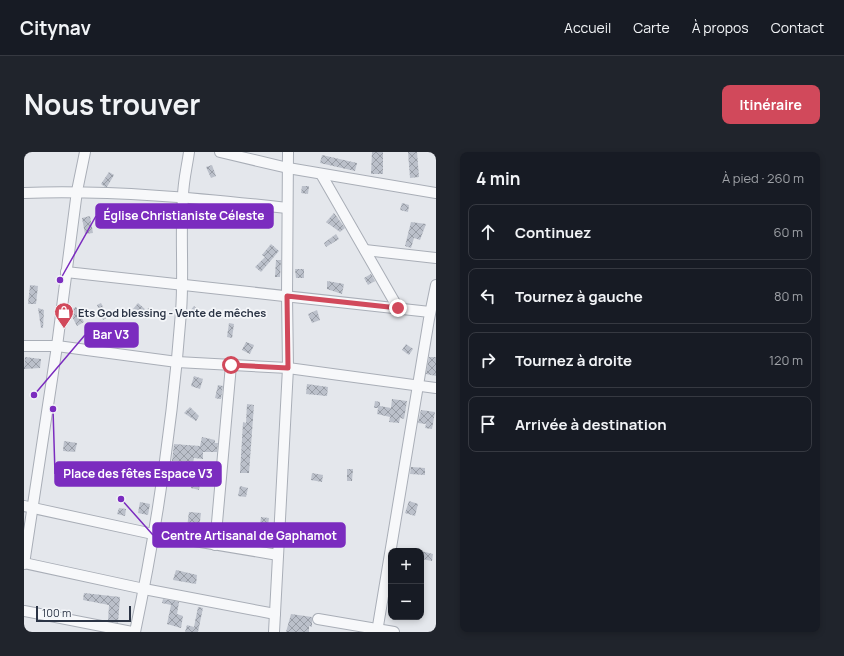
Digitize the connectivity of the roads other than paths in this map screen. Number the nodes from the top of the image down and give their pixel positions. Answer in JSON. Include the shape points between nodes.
{"nodes":[{"id":1,"x":85,"y":152,"type":"edge"},
{"id":2,"x":189,"y":152,"type":"edge"},
{"id":3,"x":220,"y":152,"type":"edge"},
{"id":4,"x":288,"y":152,"type":"edge"},
{"id":5,"x":288,"y":168,"type":"junction"},
{"id":6,"x":320,"y":174,"type":"junction"},
{"id":7,"x":77,"y":191,"type":"junction"},
{"id":8,"x":24,"y":193,"type":"edge"},
{"id":9,"x":436,"y":193,"type":"edge"},
{"id":10,"x":182,"y":197,"type":"junction"},
{"id":11,"x":287,"y":208,"type":"junction"},
{"id":12,"x":365,"y":250,"type":"junction"},
{"id":13,"x":436,"y":258,"type":"edge"},
{"id":14,"x":66,"y":272,"type":"junction"},
{"id":15,"x":183,"y":285,"type":"junction"},
{"id":16,"x":436,"y":285,"type":"edge"},
{"id":17,"x":287,"y":296,"type":"junction"},
{"id":18,"x":398,"y":308,"type":"junction"},
{"id":19,"x":430,"y":312,"type":"junction"},
{"id":20,"x":24,"y":346,"type":"edge"},
{"id":21,"x":57,"y":346,"type":"junction"},
{"id":22,"x":177,"y":362,"type":"junction"},
{"id":23,"x":231,"y":365,"type":"junction"},
{"id":24,"x":288,"y":368,"type":"junction"},
{"id":25,"x":419,"y":384,"type":"junction"},
{"id":26,"x":436,"y":388,"type":"edge"},
{"id":27,"x":28,"y":506,"type":"edge"},
{"id":28,"x":153,"y":534,"type":"junction"},
{"id":29,"x":215,"y":545,"type":"junction"},
{"id":30,"x":278,"y":555,"type":"junction"},
{"id":31,"x":24,"y":564,"type":"edge"},
{"id":32,"x":144,"y":589,"type":"junction"},
{"id":33,"x":24,"y":610,"type":"edge"},
{"id":34,"x":275,"y":614,"type":"junction"},
{"id":35,"x":318,"y":619,"type":"dead end"},
{"id":36,"x":377,"y":630,"type":"edge"},
{"id":37,"x":132,"y":632,"type":"edge"},
{"id":38,"x":135,"y":632,"type":"edge"},
{"id":39,"x":274,"y":632,"type":"edge"},
{"id":40,"x":394,"y":632,"type":"edge"}],
"edges":[{"from":1,"to":7,"type":"street"},
{"from":2,"to":10,"type":"street"},
{"from":3,"to":5,"type":"street"},
{"from":4,"to":5,"type":"street"},
{"from":5,"to":6,"type":"street"},
{"from":5,"to":11,"type":"street"},
{"from":6,"to":9,"type":"street"},
{"from":6,"to":12,"type":"street"},
{"from":7,"to":8,"type":"street"},
{"from":7,"to":10,"type":"street"},
{"from":7,"to":14,"type":"street"},
{"from":10,"to":11,"type":"street"},
{"from":10,"to":15,"type":"street"},
{"from":11,"to":17,"type":"street"},
{"from":12,"to":13,"type":"street"},
{"from":12,"to":18,"type":"street"},
{"from":14,"to":15,"type":"street"},
{"from":14,"to":21,"type":"street"},
{"from":15,"to":17,"type":"street"},
{"from":15,"to":22,"type":"street"},
{"from":16,"to":19,"type":"street"},
{"from":17,"to":18,"type":"street"},
{"from":17,"to":24,"type":"street"},
{"from":18,"to":19,"type":"street"},
{"from":19,"to":25,"type":"street"},
{"from":20,"to":21,"type":"street"},
{"from":21,"to":22,"type":"street"},
{"from":21,"to":27,"type":"street"},
{"from":22,"to":23,"type":"street"},
{"from":22,"to":28,"type":"street"},
{"from":23,"to":24,"type":"street"},
{"from":23,"to":29,"type":"street"},
{"from":24,"to":25,"type":"street"},
{"from":24,"to":30,"type":"street"},
{"from":25,"to":26,"type":"street"},
{"from":25,"to":36,"type":"street"},
{"from":27,"to":28,"type":"street"},
{"from":27,"to":31,"type":"street"},
{"from":28,"to":29,"type":"street"},
{"from":28,"to":32,"type":"street"},
{"from":29,"to":30,"type":"street"},
{"from":30,"to":34,"type":"street"},
{"from":31,"to":32,"type":"street"},
{"from":32,"to":34,"type":"street"},
{"from":32,"to":38,"type":"street"},
{"from":33,"to":37,"type":"street"},
{"from":34,"to":39,"type":"street"},
{"from":35,"to":36,"type":"street"},
{"from":36,"to":40,"type":"street"}]}
